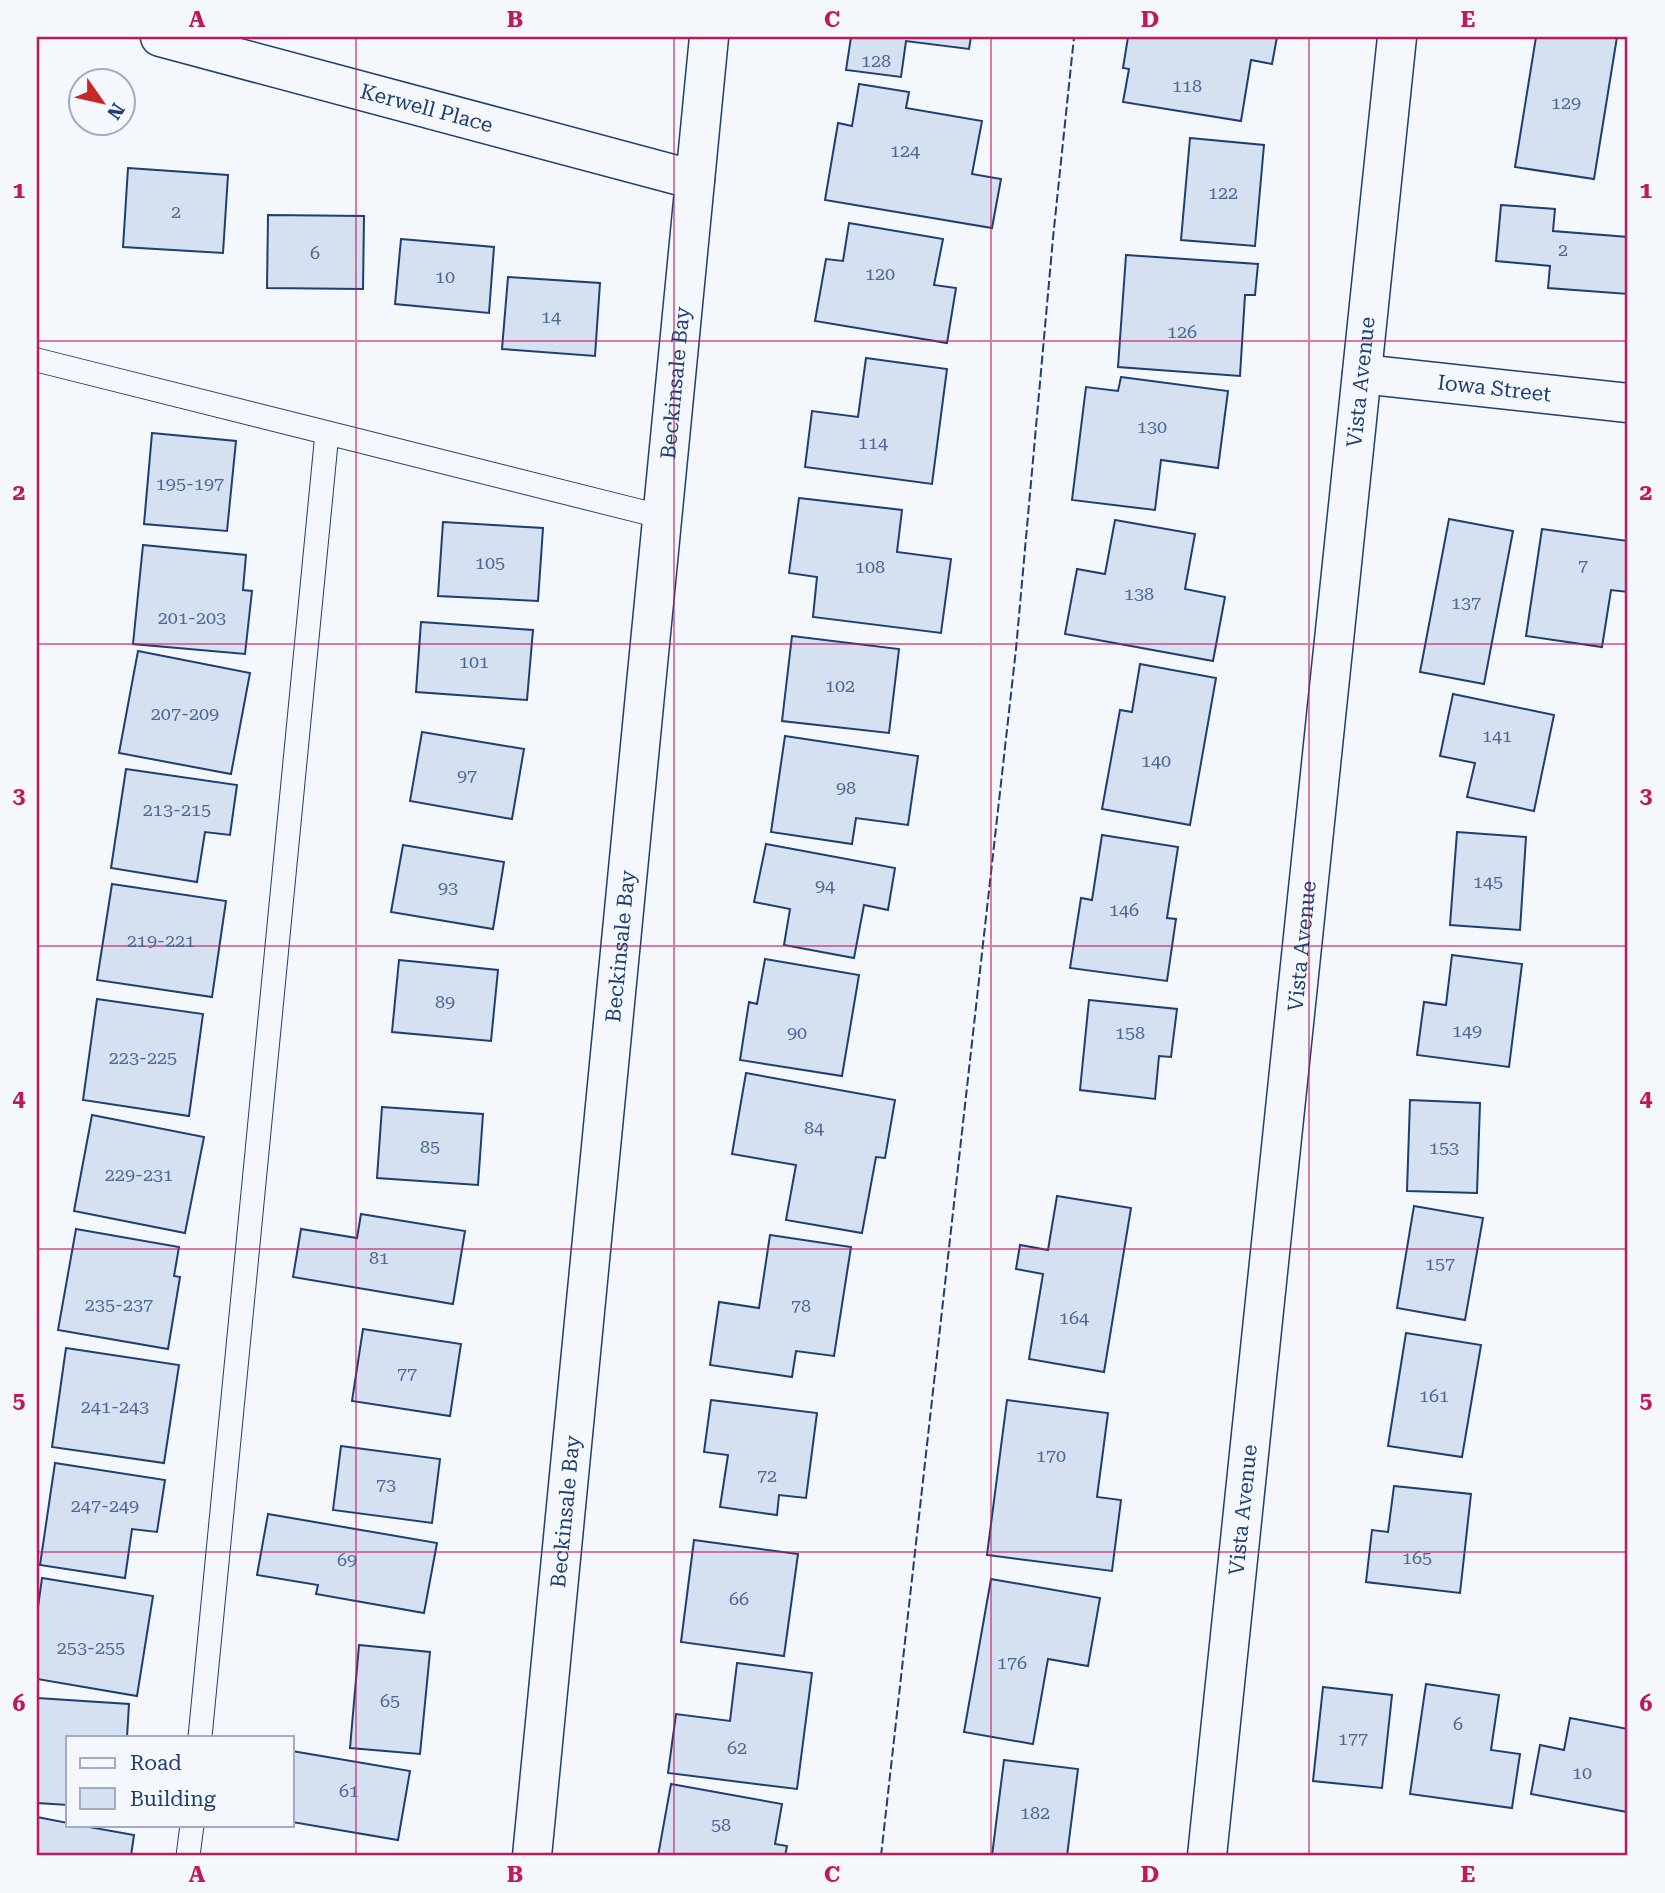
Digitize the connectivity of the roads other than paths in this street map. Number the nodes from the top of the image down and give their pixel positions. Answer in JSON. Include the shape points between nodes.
{"nodes":[{"id":1,"x":160,"y":37,"type":"edge"},
{"id":2,"x":709,"y":37,"type":"edge"},
{"id":3,"x":1396,"y":37,"type":"edge"},
{"id":4,"x":695,"y":180,"type":"junction"},
{"id":5,"x":37,"y":360,"type":"edge"},
{"id":6,"x":1362,"y":374,"type":"junction"},
{"id":7,"x":1628,"y":403,"type":"edge"},
{"id":8,"x":327,"y":433,"type":"junction"},
{"id":9,"x":663,"y":517,"type":"junction"},
{"id":10,"x":200,"y":1736,"type":"edge"},
{"id":11,"x":191,"y":1826,"type":"edge"},
{"id":12,"x":188,"y":1856,"type":"edge"},
{"id":13,"x":532,"y":1856,"type":"edge"},
{"id":14,"x":1207,"y":1856,"type":"edge"}],
"edges":[{"from":1,"to":4,"type":"street","name":"Kerwell Place"},
{"from":2,"to":4,"type":"street","name":"Beckinsale Bay"},
{"from":3,"to":6,"type":"street","name":"Vista Avenue"},
{"from":4,"to":9,"type":"street","name":"Beckinsale Bay"},
{"from":5,"to":8,"type":"lane"},
{"from":6,"to":7,"type":"street","name":"Iowa Street"},
{"from":6,"to":14,"type":"street","name":"Vista Avenue"},
{"from":8,"to":9,"type":"lane"},
{"from":8,"to":10,"type":"lane"},
{"from":9,"to":13,"type":"street","name":"Beckinsale Bay"},
{"from":11,"to":12,"type":"lane"}]}
